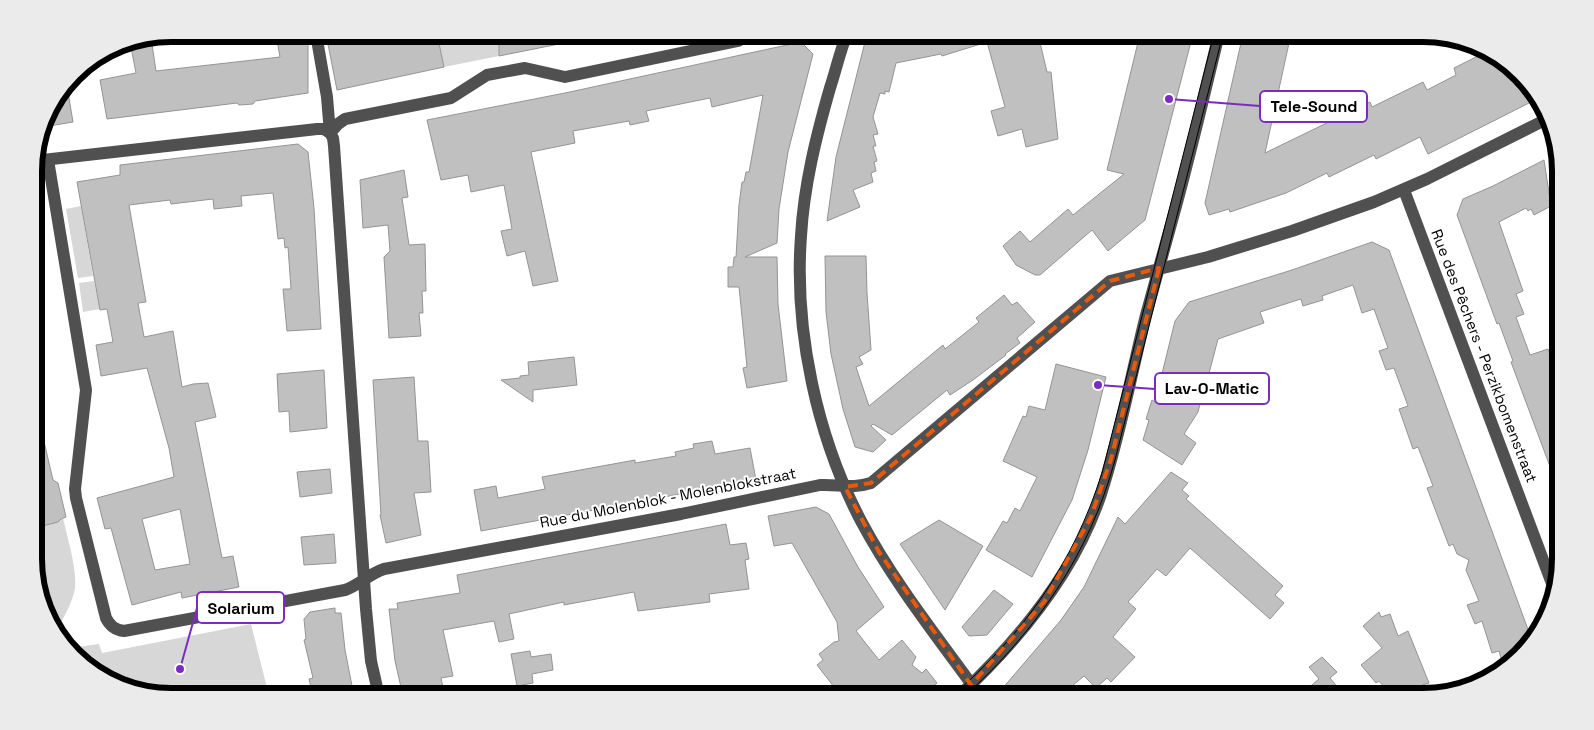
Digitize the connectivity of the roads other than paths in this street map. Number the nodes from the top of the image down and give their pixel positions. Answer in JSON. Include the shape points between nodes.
{"nodes":[{"id":1,"x":317,"y":42,"type":"edge"},
{"id":2,"x":733,"y":42,"type":"edge"},
{"id":3,"x":845,"y":42,"type":"edge"},
{"id":4,"x":1217,"y":42,"type":"edge"},
{"id":5,"x":1542,"y":122,"type":"edge"},
{"id":6,"x":330,"y":133,"type":"junction"},
{"id":7,"x":43,"y":160,"type":"edge"},
{"id":8,"x":48,"y":160,"type":"junction"},
{"id":9,"x":1404,"y":190,"type":"junction"},
{"id":10,"x":1159,"y":268,"type":"junction"},
{"id":11,"x":846,"y":487,"type":"junction"},
{"id":12,"x":1550,"y":578,"type":"edge"},
{"id":13,"x":364,"y":580,"type":"junction"},
{"id":14,"x":971,"y":684,"type":"junction"},
{"id":15,"x":968,"y":687,"type":"edge"},
{"id":16,"x":974,"y":687,"type":"edge"},
{"id":17,"x":377,"y":688,"type":"edge"}],
"edges":[{"from":1,"to":6,"type":"street"},
{"from":2,"to":6,"type":"street","via":[[565,77],[525,68],[487,75],[451,98],[344,119]]},
{"from":3,"to":11,"type":"street","via":[[810,166],[801,230],[800,270],[808,361],[832,453]]},
{"from":4,"to":10,"type":"street"},
{"from":5,"to":9,"type":"street","name":"Rue du Molenblok - Molenblokstraat"},
{"from":6,"to":8,"type":"street","via":[[317,129]]},
{"from":6,"to":13,"type":"street","via":[[334,146]]},
{"from":7,"to":8,"type":"street"},
{"from":8,"to":13,"type":"street","name":"Rue du Molenblok - Molenblokstraat","via":[[86,390],[76,498],[109,623],[124,631],[345,590]]},
{"from":9,"to":10,"type":"street","name":"Rue du Molenblok - Molenblokstraat","via":[[1283,234]]},
{"from":9,"to":12,"type":"street","name":"Rue des Pêchers - Perzikbomenstraat"},
{"from":10,"to":11,"type":"street","name":"Rue du Molenblok - Molenblokstraat","via":[[1110,281],[871,483]]},
{"from":10,"to":14,"type":"street","via":[[1111,459],[1091,518],[1068,565],[1039,608]]},
{"from":11,"to":13,"type":"street","name":"Rue du Molenblok - Molenblokstraat","via":[[820,485],[384,569]]},
{"from":11,"to":14,"type":"street","via":[[879,552]]},
{"from":13,"to":17,"type":"street"},
{"from":14,"to":15,"type":"street"},
{"from":14,"to":16,"type":"street"}]}
